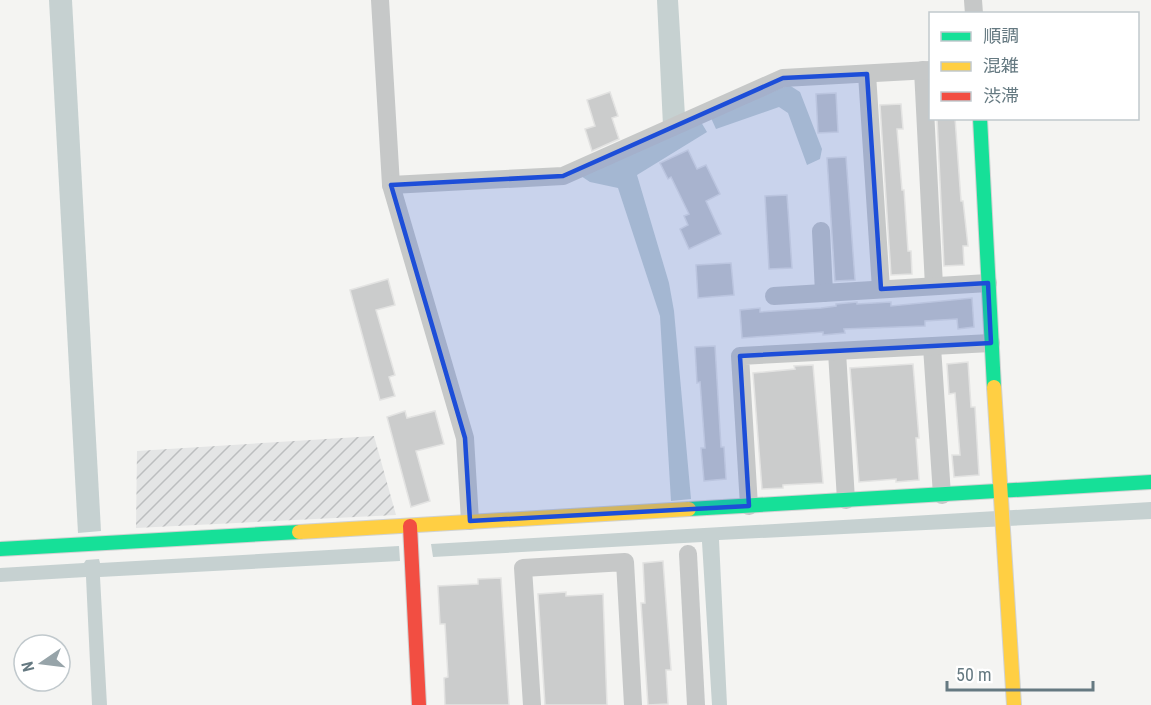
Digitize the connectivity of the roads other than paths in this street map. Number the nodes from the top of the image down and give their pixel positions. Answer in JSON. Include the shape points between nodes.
{"nodes":[{"id":1,"x":380,"y":0,"type":"edge"},
{"id":2,"x":926,"y":70,"type":"edge"},
{"id":3,"x":867,"y":74,"type":"junction"},
{"id":4,"x":980,"y":120,"type":"edge"},
{"id":5,"x":391,"y":185,"type":"junction"},
{"id":6,"x":821,"y":231,"type":"dead end"},
{"id":7,"x":988,"y":283,"type":"junction"},
{"id":8,"x":934,"y":286,"type":"junction"},
{"id":9,"x":881,"y":290,"type":"junction"},
{"id":10,"x":824,"y":293,"type":"junction"},
{"id":11,"x":774,"y":296,"type":"dead end"},
{"id":12,"x":991,"y":343,"type":"junction"},
{"id":13,"x":932,"y":346,"type":"junction"},
{"id":14,"x":837,"y":352,"type":"junction"},
{"id":15,"x":1151,"y":482,"type":"edge"},
{"id":16,"x":1001,"y":491,"type":"junction"},
{"id":17,"x":942,"y":495,"type":"junction"},
{"id":18,"x":846,"y":500,"type":"junction"},
{"id":19,"x":749,"y":506,"type":"junction"},
{"id":20,"x":470,"y":521,"type":"junction"},
{"id":21,"x":410,"y":526,"type":"junction"},
{"id":22,"x":0,"y":549,"type":"edge"},
{"id":23,"x":688,"y":554,"type":"dead end"},
{"id":24,"x":419,"y":705,"type":"edge"},
{"id":25,"x":532,"y":705,"type":"edge"},
{"id":26,"x":633,"y":705,"type":"edge"},
{"id":27,"x":696,"y":705,"type":"edge"},
{"id":28,"x":1014,"y":705,"type":"edge"}],
"edges":[{"from":1,"to":5,"type":"street"},
{"from":2,"to":3,"type":"street"},
{"from":2,"to":8,"type":"street"},
{"from":3,"to":5,"type":"street","via":[[783,78],[563,176]]},
{"from":3,"to":9,"type":"street"},
{"from":4,"to":7,"type":"street"},
{"from":5,"to":20,"type":"street","via":[[465,438]]},
{"from":6,"to":10,"type":"street"},
{"from":7,"to":8,"type":"street"},
{"from":7,"to":12,"type":"street"},
{"from":8,"to":9,"type":"street"},
{"from":9,"to":10,"type":"street"},
{"from":10,"to":11,"type":"street"},
{"from":12,"to":13,"type":"street"},
{"from":12,"to":16,"type":"street"},
{"from":13,"to":14,"type":"street"},
{"from":13,"to":17,"type":"street"},
{"from":14,"to":18,"type":"street"},
{"from":14,"to":19,"type":"street","via":[[740,356]]},
{"from":15,"to":16,"type":"street"},
{"from":16,"to":17,"type":"street"},
{"from":16,"to":28,"type":"street"},
{"from":17,"to":18,"type":"street"},
{"from":18,"to":19,"type":"street"},
{"from":19,"to":20,"type":"street"},
{"from":20,"to":21,"type":"street"},
{"from":21,"to":22,"type":"street"},
{"from":21,"to":24,"type":"street"},
{"from":23,"to":27,"type":"street"},
{"from":25,"to":26,"type":"street","via":[[523,568],[625,562]]}]}
